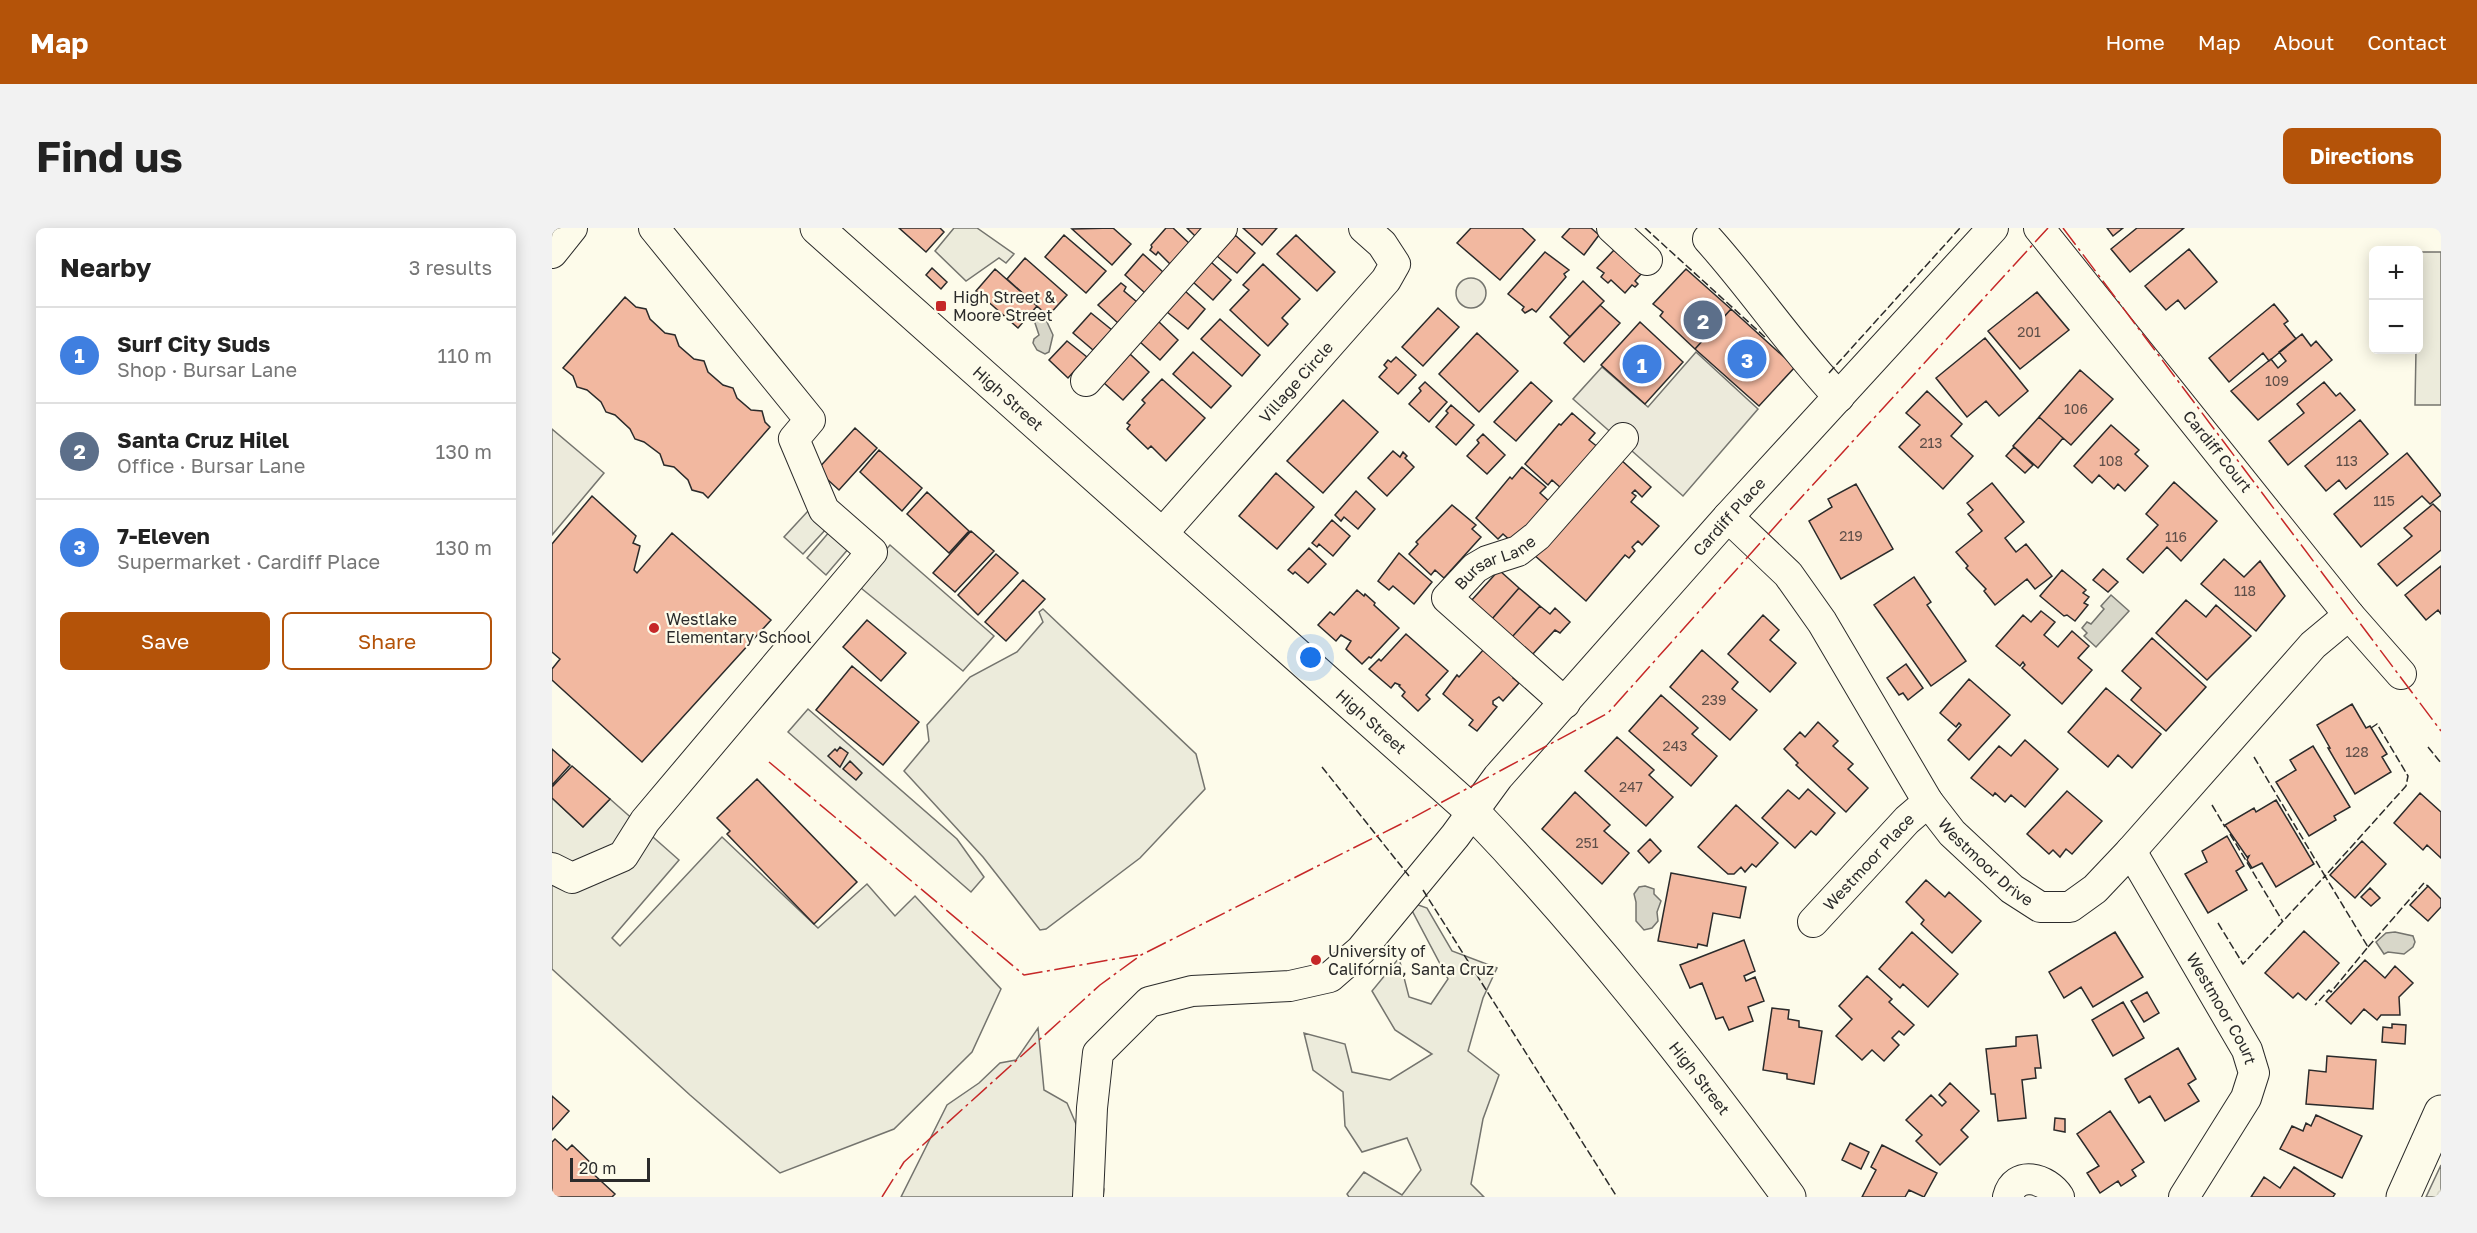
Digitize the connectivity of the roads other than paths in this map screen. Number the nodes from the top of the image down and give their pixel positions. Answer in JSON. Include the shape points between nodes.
{"nodes":[{"id":1,"x":572,"y":228,"type":"edge"},
{"id":2,"x":654,"y":228,"type":"edge"},
{"id":3,"x":817,"y":228,"type":"edge"},
{"id":4,"x":1222,"y":228,"type":"edge"},
{"id":5,"x":1364,"y":228,"type":"edge"},
{"id":6,"x":1612,"y":228,"type":"edge"},
{"id":7,"x":1993,"y":228,"type":"edge"},
{"id":8,"x":2039,"y":228,"type":"edge"},
{"id":9,"x":1708,"y":239,"type":"dead end"},
{"id":10,"x":552,"y":253,"type":"edge"},
{"id":11,"x":1647,"y":260,"type":"dead end"},
{"id":12,"x":1086,"y":381,"type":"dead end"},
{"id":13,"x":1839,"y":397,"type":"junction"},
{"id":14,"x":1623,"y":438,"type":"dead end"},
{"id":15,"x":1728,"y":517,"type":"junction"},
{"id":16,"x":1161,"y":535,"type":"junction"},
{"id":17,"x":2349,"y":615,"type":"junction"},
{"id":18,"x":2400,"y":674,"type":"dead end"},
{"id":19,"x":1565,"y":703,"type":"junction"},
{"id":20,"x":1928,"y":802,"type":"junction"},
{"id":21,"x":1473,"y":812,"type":"junction"},
{"id":22,"x":2131,"y":851,"type":"junction"},
{"id":23,"x":552,"y":868,"type":"edge"},
{"id":24,"x":1813,"y":922,"type":"dead end"},
{"id":25,"x":2441,"y":1112,"type":"edge"},
{"id":26,"x":1089,"y":1197,"type":"edge"},
{"id":27,"x":1789,"y":1197,"type":"edge"},
{"id":28,"x":2007,"y":1197,"type":"edge"},
{"id":29,"x":2059,"y":1197,"type":"edge"},
{"id":30,"x":2184,"y":1197,"type":"edge"},
{"id":31,"x":2403,"y":1197,"type":"edge"}],
"edges":[{"from":1,"to":10,"type":"street"},
{"from":2,"to":23,"type":"street","via":[[810,420],[794,439],[824,510],[872,552],[645,821],[623,856],[572,878]]},
{"from":3,"to":16,"type":"main road","name":"High Street"},
{"from":4,"to":12,"type":"street"},
{"from":5,"to":16,"type":"street","name":"Village Circle","via":[[1382,244],[1395,264],[1386,280]]},
{"from":6,"to":11,"type":"street"},
{"from":7,"to":13,"type":"street","name":"Cardiff Place"},
{"from":8,"to":17,"type":"street","name":"Cardiff Court"},
{"from":9,"to":13,"type":"street"},
{"from":13,"to":15,"type":"street","name":"Cardiff Place"},
{"from":14,"to":19,"type":"street","name":"Bursar Lane","via":[[1537,536],[1518,551],[1475,568],[1448,598]]},
{"from":15,"to":19,"type":"street","name":"Cardiff Place"},
{"from":15,"to":20,"type":"street","name":"Westmoor Drive","via":[[1788,574],[1822,622]]},
{"from":16,"to":21,"type":"main road","name":"High Street"},
{"from":17,"to":18,"type":"street","name":"Cardiff Court"},
{"from":17,"to":22,"type":"street","name":"Westmoor Drive","via":[[2313,645]]},
{"from":19,"to":21,"type":"street","name":"Cardiff Place","via":[[1498,777]]},
{"from":20,"to":22,"type":"street","name":"Westmoor Drive","via":[[1952,833],[2012,889],[2040,907],[2070,907],[2095,889]]},
{"from":20,"to":24,"type":"street","name":"Westmoor Place"},
{"from":21,"to":26,"type":"street","name":"Cardiff Place","via":[[1361,950],[1330,977],[1290,986],[1192,991],[1149,1002],[1098,1053]]},
{"from":21,"to":27,"type":"main road","name":"High Street","via":[[1601,955]]},
{"from":22,"to":30,"type":"street","name":"Westmoor Court","via":[[2247,1050],[2254,1073],[2246,1098]]},
{"from":25,"to":31,"type":"main road"},
{"from":28,"to":29,"type":"street","via":[[2020,1182],[2031,1179],[2042,1180]]}]}
